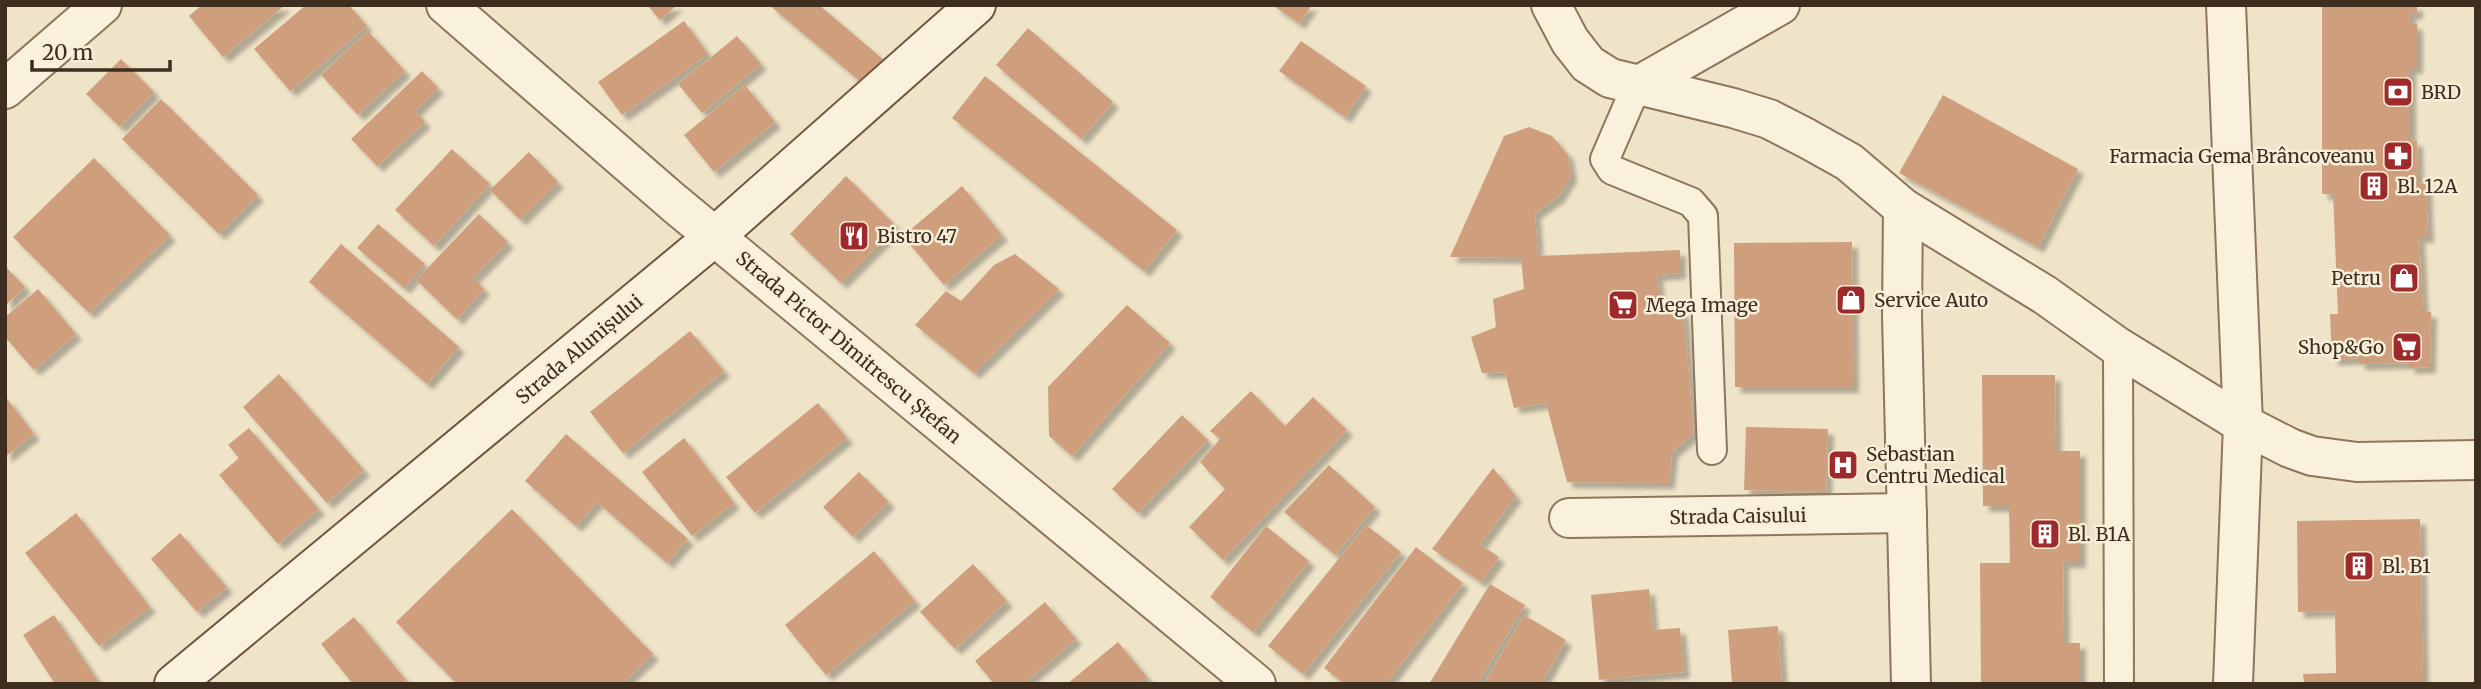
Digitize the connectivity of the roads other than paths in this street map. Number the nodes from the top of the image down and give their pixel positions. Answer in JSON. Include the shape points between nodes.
{"nodes":[{"id":1,"x":102,"y":5,"type":"edge"},
{"id":2,"x":446,"y":5,"type":"edge"},
{"id":3,"x":976,"y":5,"type":"edge"},
{"id":4,"x":1551,"y":5,"type":"edge"},
{"id":5,"x":1780,"y":5,"type":"edge"},
{"id":6,"x":2226,"y":5,"type":"edge"},
{"id":7,"x":1636,"y":87,"type":"junction"},
{"id":8,"x":5,"y":89,"type":"edge"},
{"id":9,"x":1903,"y":208,"type":"junction"},
{"id":10,"x":714,"y":237,"type":"junction"},
{"id":11,"x":2118,"y":347,"type":"junction"},
{"id":12,"x":2242,"y":424,"type":"junction"},
{"id":13,"x":1712,"y":450,"type":"dead end"},
{"id":14,"x":2476,"y":460,"type":"edge"},
{"id":15,"x":1907,"y":513,"type":"junction"},
{"id":16,"x":1569,"y":518,"type":"dead end"},
{"id":17,"x":1234,"y":678,"type":"edge"},
{"id":18,"x":174,"y":684,"type":"edge"},
{"id":19,"x":1911,"y":684,"type":"edge"},
{"id":20,"x":2119,"y":684,"type":"edge"},
{"id":21,"x":2233,"y":684,"type":"edge"}],
"edges":[{"from":1,"to":8,"type":"street"},
{"from":2,"to":10,"type":"street","name":"Strada Pictor Dimitrescu Ștefan"},
{"from":3,"to":10,"type":"street","name":"Strada Alunișului"},
{"from":4,"to":7,"type":"street","via":[[1588,64]]},
{"from":5,"to":7,"type":"street"},
{"from":6,"to":12,"type":"street"},
{"from":7,"to":9,"type":"street","via":[[1769,119],[1849,162]]},
{"from":7,"to":13,"type":"lane","via":[[1605,159],[1612,170],[1691,202],[1703,216]]},
{"from":9,"to":11,"type":"street","via":[[2045,295]]},
{"from":9,"to":15,"type":"street"},
{"from":10,"to":17,"type":"street","name":"Strada Pictor Dimitrescu Ștefan"},
{"from":10,"to":18,"type":"street","name":"Strada Alunișului"},
{"from":11,"to":12,"type":"street"},
{"from":11,"to":20,"type":"lane"},
{"from":12,"to":14,"type":"street","via":[[2290,449],[2332,460]]},
{"from":12,"to":21,"type":"street"},
{"from":15,"to":16,"type":"street","name":"Strada Caisului"},
{"from":15,"to":19,"type":"street"}]}
